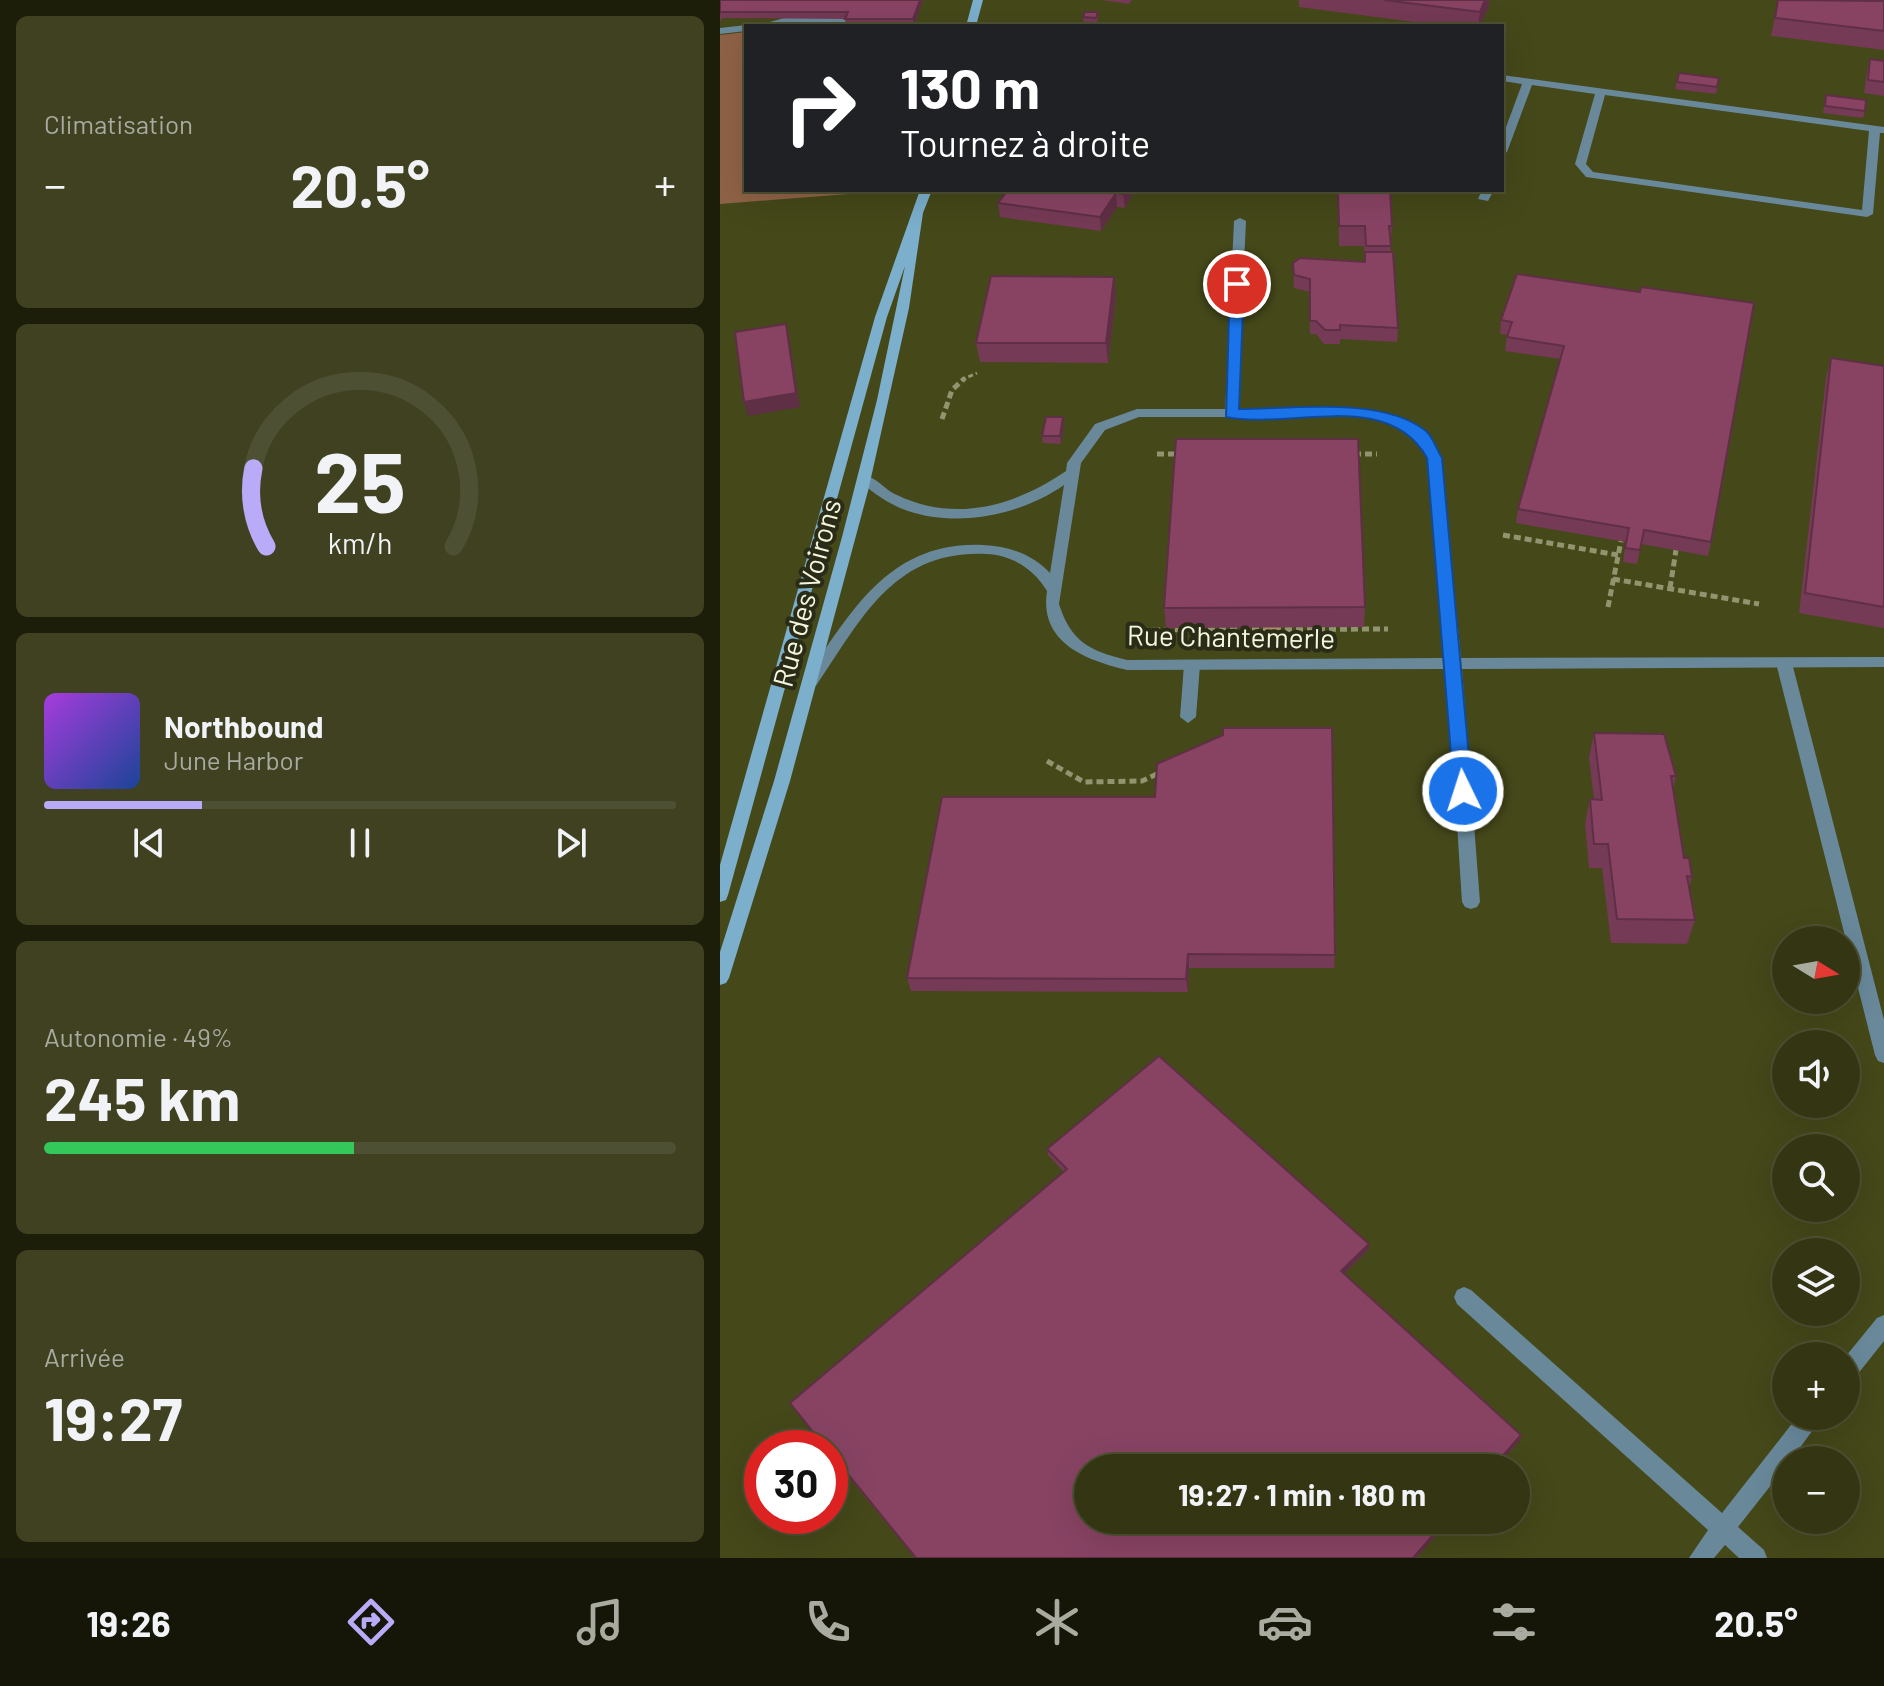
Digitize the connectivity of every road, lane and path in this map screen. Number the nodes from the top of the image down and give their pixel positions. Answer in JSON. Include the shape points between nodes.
{"nodes":[{"id":1,"x":978,"y":0,"type":"edge"},
{"id":2,"x":848,"y":21,"type":"edge"},
{"id":3,"x":770,"y":24,"type":"edge"},
{"id":4,"x":972,"y":24,"type":"edge"},
{"id":5,"x":744,"y":28,"type":"edge"},
{"id":6,"x":720,"y":31,"type":"edge"},
{"id":7,"x":1504,"y":78,"type":"edge"},
{"id":8,"x":1528,"y":82,"type":"junction"},
{"id":9,"x":1601,"y":92,"type":"junction"},
{"id":10,"x":1880,"y":130,"type":"edge"},
{"id":11,"x":1504,"y":147,"type":"edge"},
{"id":12,"x":925,"y":192,"type":"edge"},
{"id":13,"x":919,"y":215,"type":"junction"},
{"id":14,"x":1240,"y":221,"type":"dead end"},
{"id":15,"x":977,"y":373,"type":"edge"},
{"id":16,"x":1231,"y":413,"type":"junction"},
{"id":17,"x":942,"y":419,"type":"dead end"},
{"id":18,"x":1157,"y":454,"type":"dead end"},
{"id":19,"x":1189,"y":454,"type":"edge"},
{"id":20,"x":1345,"y":454,"type":"edge"},
{"id":21,"x":1377,"y":454,"type":"dead end"},
{"id":22,"x":1072,"y":473,"type":"junction"},
{"id":23,"x":865,"y":479,"type":"junction"},
{"id":24,"x":1503,"y":535,"type":"dead end"},
{"id":25,"x":1621,"y":541,"type":"edge"},
{"id":26,"x":1676,"y":550,"type":"edge"},
{"id":27,"x":1618,"y":555,"type":"junction"},
{"id":28,"x":1613,"y":579,"type":"junction"},
{"id":29,"x":1670,"y":588,"type":"junction"},
{"id":30,"x":1053,"y":589,"type":"junction"},
{"id":31,"x":1759,"y":604,"type":"dead end"},
{"id":32,"x":1608,"y":607,"type":"dead end"},
{"id":33,"x":1388,"y":629,"type":"dead end"},
{"id":34,"x":1142,"y":630,"type":"dead end"},
{"id":35,"x":1884,"y":662,"type":"edge"},
{"id":36,"x":1784,"y":663,"type":"junction"},
{"id":37,"x":1192,"y":665,"type":"junction"},
{"id":38,"x":1454,"y":665,"type":"junction"},
{"id":39,"x":811,"y":682,"type":"junction"},
{"id":40,"x":1188,"y":717,"type":"dead end"},
{"id":41,"x":1047,"y":761,"type":"dead end"},
{"id":42,"x":1172,"y":767,"type":"edge"},
{"id":43,"x":720,"y":895,"type":"edge"},
{"id":44,"x":1471,"y":902,"type":"dead end"},
{"id":45,"x":720,"y":978,"type":"edge"},
{"id":46,"x":1884,"y":1055,"type":"edge"},
{"id":47,"x":1464,"y":1297,"type":"dead end"},
{"id":48,"x":1884,"y":1325,"type":"edge"},
{"id":49,"x":1860,"y":1355,"type":"edge"},
{"id":50,"x":1801,"y":1430,"type":"edge"},
{"id":51,"x":1723,"y":1529,"type":"junction"},
{"id":52,"x":1700,"y":1558,"type":"edge"},
{"id":53,"x":1756,"y":1558,"type":"edge"}],
"edges":[{"from":1,"to":4,"type":"street"},
{"from":2,"to":3,"type":"street"},
{"from":5,"to":6,"type":"street"},
{"from":7,"to":8,"type":"street"},
{"from":8,"to":9,"type":"street"},
{"from":8,"to":11,"type":"street"},
{"from":9,"to":10,"type":"street"},
{"from":9,"to":10,"type":"street","via":[[1580,164],[1590,175],[1852,212],[1867,214]]},
{"from":12,"to":13,"type":"street","name":"Rue des Voirons"},
{"from":13,"to":23,"type":"street","name":"Rue des Voirons","via":[[903,315]]},
{"from":13,"to":43,"type":"street","name":"Rue des Voirons","via":[[881,317]]},
{"from":14,"to":16,"type":"street"},
{"from":15,"to":17,"type":"path","via":[[954,385]]},
{"from":16,"to":22,"type":"street","name":"Rue Chantemerle","via":[[1117,418],[1092,435],[1078,453]]},
{"from":16,"to":38,"type":"street","name":"Rue Chantemerle","via":[[1374,415],[1422,435],[1434,458]]},
{"from":18,"to":19,"type":"path"},
{"from":20,"to":21,"type":"path"},
{"from":22,"to":23,"type":"street","name":"Rue Chantemerle","via":[[1034,498],[964,514],[908,506]]},
{"from":22,"to":30,"type":"street","name":"Rue Chantemerle"},
{"from":23,"to":39,"type":"street","name":"Rue des Voirons"},
{"from":24,"to":27,"type":"path"},
{"from":25,"to":27,"type":"path"},
{"from":26,"to":29,"type":"path"},
{"from":27,"to":28,"type":"path"},
{"from":28,"to":29,"type":"path"},
{"from":28,"to":32,"type":"path"},
{"from":29,"to":31,"type":"path"},
{"from":30,"to":37,"type":"street","name":"Rue Chantemerle","via":[[1059,626],[1084,651],[1127,665]]},
{"from":30,"to":39,"type":"street","via":[[1041,571],[1006,553],[962,549],[917,560],[870,596]]},
{"from":33,"to":34,"type":"path"},
{"from":35,"to":36,"type":"street","name":"Rue Chantemerle"},
{"from":36,"to":38,"type":"street","name":"Rue Chantemerle"},
{"from":36,"to":46,"type":"street"},
{"from":37,"to":38,"type":"street","name":"Rue Chantemerle"},
{"from":37,"to":40,"type":"street"},
{"from":38,"to":44,"type":"street","name":"Rue Chantemerle"},
{"from":39,"to":45,"type":"street","name":"Rue des Voirons","via":[[773,820]]},
{"from":41,"to":42,"type":"path","via":[[1084,782],[1142,781]]},
{"from":47,"to":51,"type":"street"},
{"from":48,"to":49,"type":"street"},
{"from":50,"to":51,"type":"street"},
{"from":51,"to":52,"type":"street"},
{"from":51,"to":53,"type":"street"}]}
